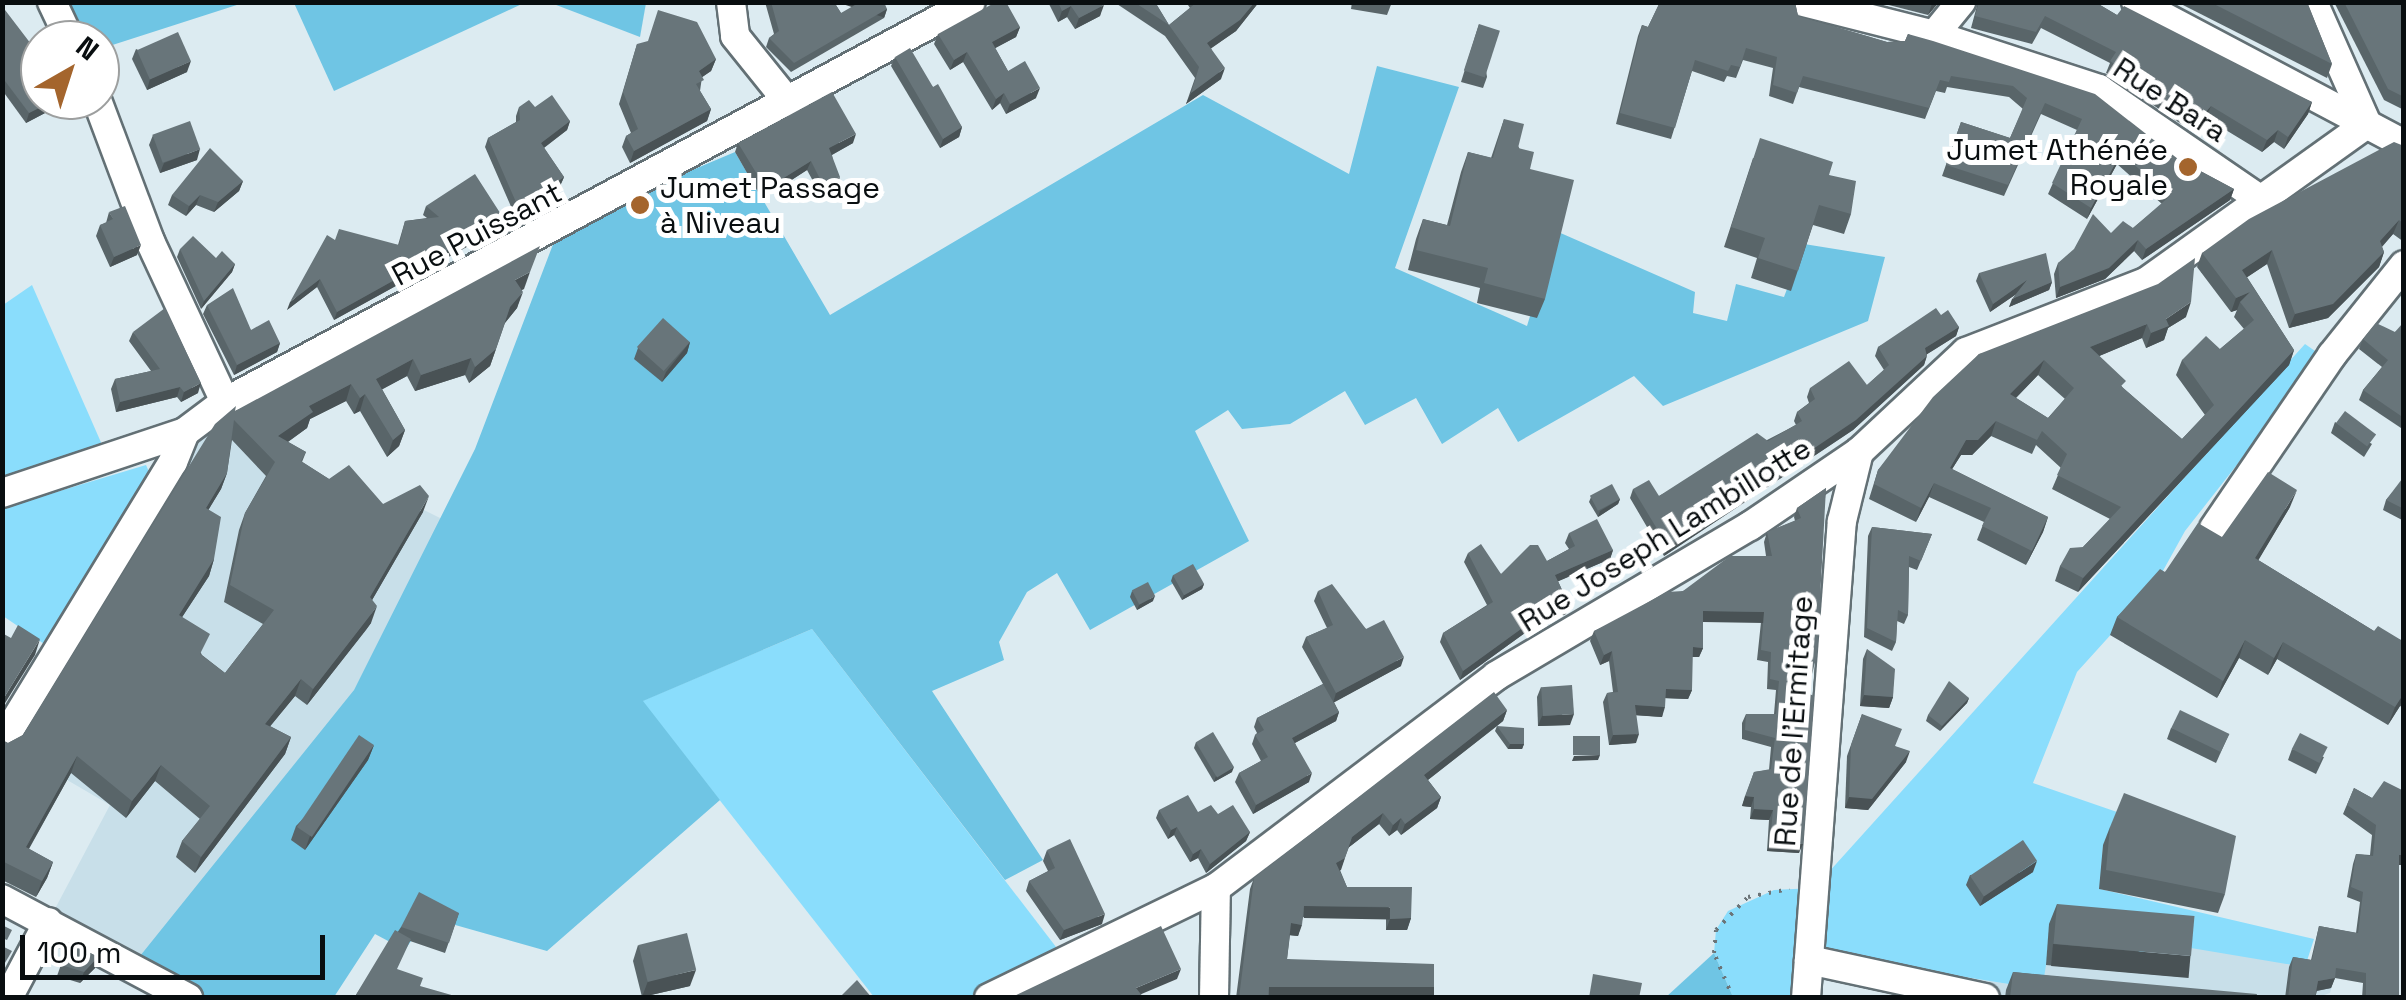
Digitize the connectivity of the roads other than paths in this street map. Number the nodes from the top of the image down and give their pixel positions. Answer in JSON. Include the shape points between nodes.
{"nodes":[{"id":1,"x":731,"y":2,"type":"edge"},
{"id":2,"x":971,"y":2,"type":"edge"},
{"id":3,"x":1804,"y":2,"type":"edge"},
{"id":4,"x":1962,"y":2,"type":"edge"},
{"id":5,"x":2136,"y":2,"type":"edge"},
{"id":6,"x":2313,"y":2,"type":"edge"},
{"id":7,"x":1934,"y":34,"type":"junction"},
{"id":8,"x":788,"y":102,"type":"junction"},
{"id":9,"x":105,"y":120,"type":"edge"},
{"id":10,"x":2367,"y":124,"type":"junction"},
{"id":11,"x":2404,"y":144,"type":"edge"},
{"id":12,"x":2264,"y":202,"type":"junction"},
{"id":13,"x":2404,"y":264,"type":"edge"},
{"id":14,"x":225,"y":402,"type":"junction"},
{"id":15,"x":185,"y":432,"type":"junction"},
{"id":16,"x":1859,"y":452,"type":"junction"},
{"id":17,"x":2,"y":493,"type":"edge"},
{"id":18,"x":2214,"y":528,"type":"edge"},
{"id":19,"x":2,"y":742,"type":"edge"},
{"id":20,"x":1216,"y":888,"type":"junction"},
{"id":21,"x":2,"y":899,"type":"edge"},
{"id":22,"x":48,"y":922,"type":"junction"},
{"id":23,"x":1808,"y":960,"type":"junction"},
{"id":24,"x":8,"y":998,"type":"edge"},
{"id":25,"x":188,"y":998,"type":"edge"},
{"id":26,"x":989,"y":998,"type":"edge"},
{"id":27,"x":1214,"y":998,"type":"edge"},
{"id":28,"x":1806,"y":998,"type":"edge"},
{"id":29,"x":1985,"y":998,"type":"edge"}],
"edges":[{"from":1,"to":8,"type":"street","via":[[735,36]]},
{"from":2,"to":8,"type":"street","name":"Rue Puissant"},
{"from":3,"to":7,"type":"street","name":"Rue Bara"},
{"from":4,"to":7,"type":"street"},
{"from":5,"to":10,"type":"street"},
{"from":6,"to":10,"type":"street"},
{"from":7,"to":12,"type":"street","name":"Rue Bara","via":[[2100,89]]},
{"from":8,"to":14,"type":"street","name":"Rue Puissant"},
{"from":9,"to":14,"type":"street","via":[[150,241]]},
{"from":10,"to":11,"type":"street"},
{"from":10,"to":12,"type":"street","name":"Rue Joseph Lambillotte"},
{"from":12,"to":16,"type":"street","name":"Rue Joseph Lambillotte","via":[[2146,282],[1966,352]]},
{"from":13,"to":18,"type":"street","via":[[2328,360]]},
{"from":14,"to":15,"type":"street","name":"Rue Puissant"},
{"from":15,"to":17,"type":"street","name":"Rue Puissant"},
{"from":15,"to":19,"type":"street"},
{"from":16,"to":20,"type":"street","name":"Rue Joseph Lambillotte","via":[[1750,526],[1496,676]]},
{"from":16,"to":23,"type":"street","name":"Rue de l'Ermitage","via":[[1842,521]]},
{"from":20,"to":26,"type":"street","name":"Rue Joseph Lambillotte"},
{"from":20,"to":27,"type":"street"},
{"from":21,"to":22,"type":"street"},
{"from":22,"to":24,"type":"street"},
{"from":22,"to":25,"type":"street"},
{"from":23,"to":28,"type":"street","name":"Rue de l'Ermitage"},
{"from":23,"to":29,"type":"street"}]}
